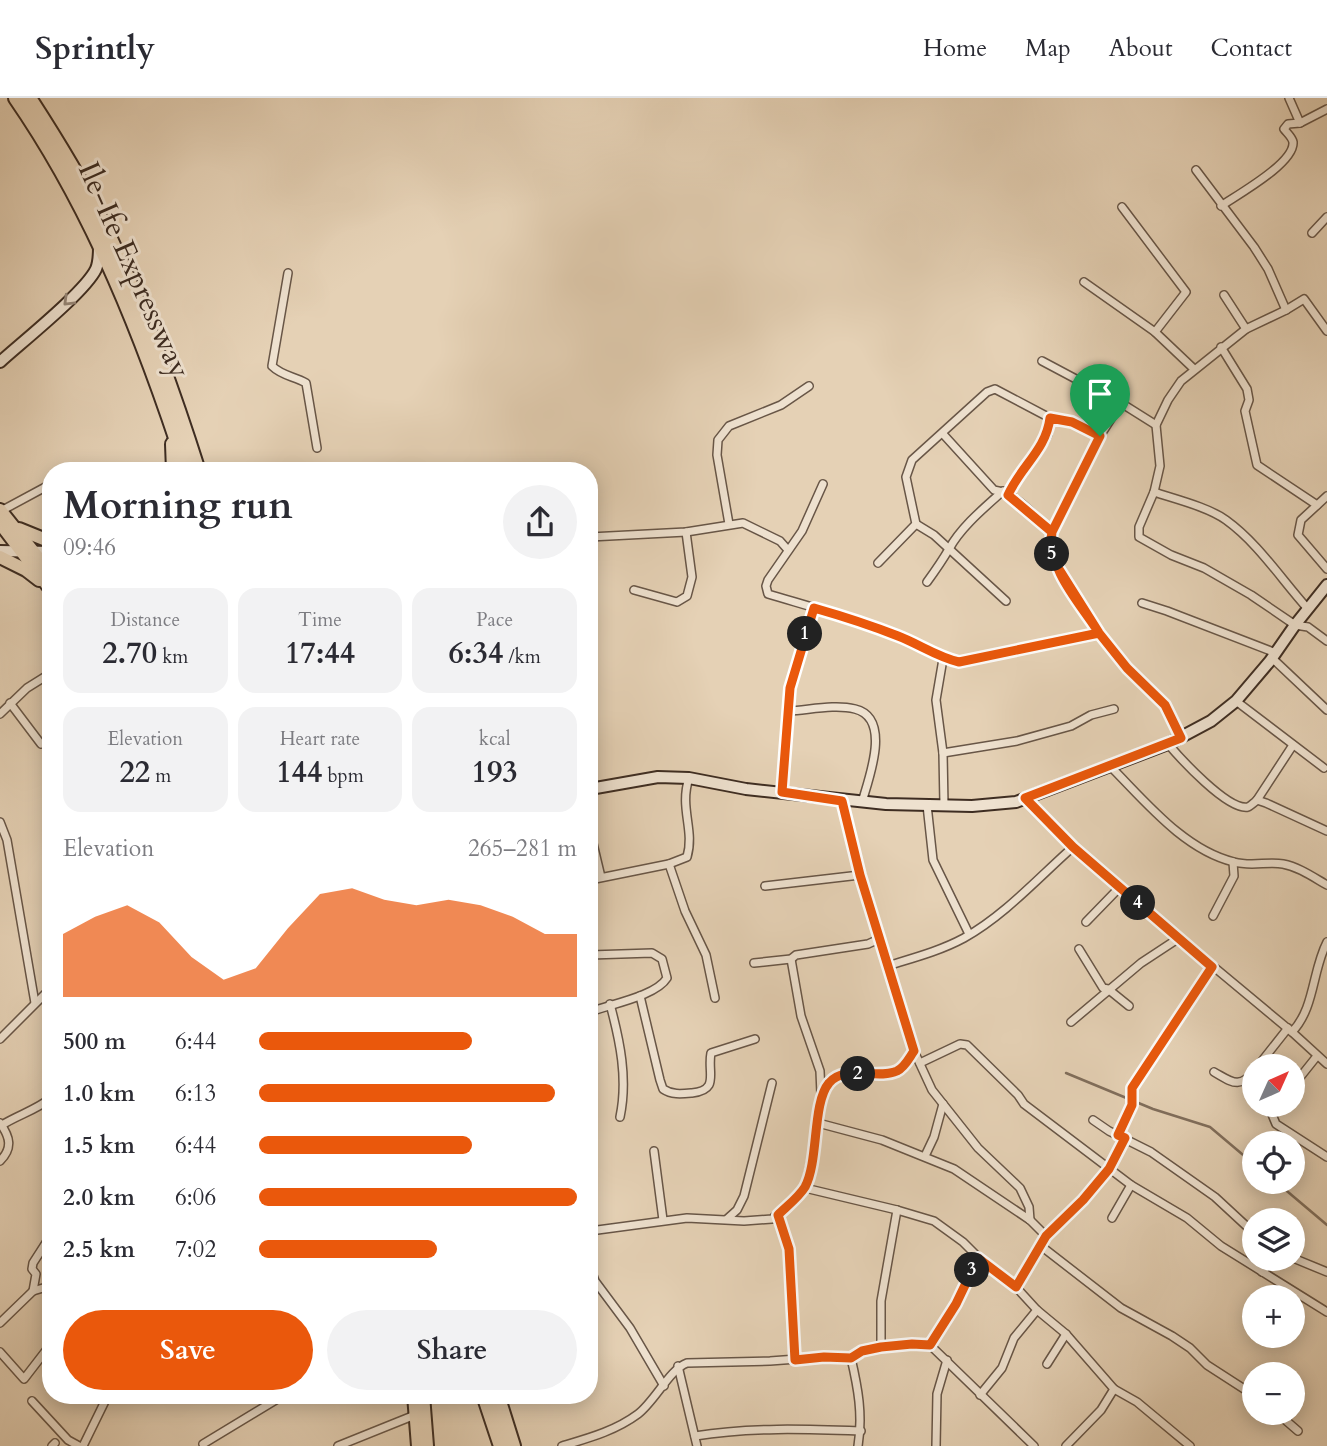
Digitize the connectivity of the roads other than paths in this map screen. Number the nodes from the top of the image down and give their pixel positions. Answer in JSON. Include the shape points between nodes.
{"nodes":[{"id":1,"x":16,"y":98,"type":"edge"},
{"id":2,"x":29,"y":98,"type":"edge"},
{"id":3,"x":1289,"y":98,"type":"edge"},
{"id":4,"x":1327,"y":109,"type":"edge"},
{"id":5,"x":1300,"y":123,"type":"junction"},
{"id":6,"x":1196,"y":170,"type":"dead end"},
{"id":7,"x":1122,"y":206,"type":"dead end"},
{"id":8,"x":1221,"y":206,"type":"junction"},
{"id":9,"x":1327,"y":216,"type":"edge"},
{"id":10,"x":1312,"y":233,"type":"dead end"},
{"id":11,"x":99,"y":244,"type":"junction"},
{"id":12,"x":288,"y":273,"type":"dead end"},
{"id":13,"x":1084,"y":282,"type":"dead end"},
{"id":14,"x":1224,"y":295,"type":"dead end"},
{"id":15,"x":1286,"y":310,"type":"junction"},
{"id":16,"x":1246,"y":328,"type":"junction"},
{"id":17,"x":1327,"y":331,"type":"edge"},
{"id":18,"x":1155,"y":332,"type":"junction"},
{"id":19,"x":1221,"y":347,"type":"junction"},
{"id":20,"x":1042,"y":361,"type":"dead end"},
{"id":21,"x":0,"y":362,"type":"edge"},
{"id":22,"x":1194,"y":369,"type":"junction"},
{"id":23,"x":809,"y":386,"type":"dead end"},
{"id":24,"x":1121,"y":403,"type":"junction"},
{"id":25,"x":167,"y":408,"type":"junction"},
{"id":26,"x":1050,"y":418,"type":"junction"},
{"id":27,"x":1156,"y":425,"type":"junction"},
{"id":28,"x":943,"y":434,"type":"junction"},
{"id":29,"x":1100,"y":436,"type":"junction"},
{"id":30,"x":317,"y":448,"type":"dead end"},
{"id":31,"x":174,"y":462,"type":"edge"},
{"id":32,"x":184,"y":462,"type":"edge"},
{"id":33,"x":195,"y":462,"type":"edge"},
{"id":34,"x":823,"y":484,"type":"dead end"},
{"id":35,"x":42,"y":491,"type":"edge"},
{"id":36,"x":1154,"y":492,"type":"junction"},
{"id":37,"x":1005,"y":493,"type":"junction"},
{"id":38,"x":1327,"y":496,"type":"edge"},
{"id":39,"x":1317,"y":505,"type":"junction"},
{"id":40,"x":3,"y":520,"type":"edge"},
{"id":41,"x":729,"y":524,"type":"junction"},
{"id":42,"x":916,"y":524,"type":"junction"},
{"id":43,"x":686,"y":532,"type":"junction"},
{"id":44,"x":1052,"y":532,"type":"junction"},
{"id":45,"x":598,"y":537,"type":"edge"},
{"id":46,"x":42,"y":538,"type":"edge"},
{"id":47,"x":949,"y":549,"type":"junction"},
{"id":48,"x":788,"y":550,"type":"junction"},
{"id":49,"x":0,"y":551,"type":"edge"},
{"id":50,"x":42,"y":552,"type":"edge"},
{"id":51,"x":29,"y":553,"type":"junction"},
{"id":52,"x":0,"y":556,"type":"edge"},
{"id":53,"x":878,"y":563,"type":"dead end"},
{"id":54,"x":42,"y":565,"type":"edge"},
{"id":55,"x":1327,"y":569,"type":"edge"},
{"id":56,"x":42,"y":575,"type":"edge"},
{"id":57,"x":927,"y":582,"type":"dead end"},
{"id":58,"x":42,"y":583,"type":"edge"},
{"id":59,"x":1327,"y":585,"type":"edge"},
{"id":60,"x":634,"y":590,"type":"dead end"},
{"id":61,"x":1006,"y":601,"type":"dead end"},
{"id":62,"x":1142,"y":604,"type":"dead end"},
{"id":63,"x":814,"y":608,"type":"junction"},
{"id":64,"x":1308,"y":609,"type":"junction"},
{"id":65,"x":1295,"y":625,"type":"junction"},
{"id":66,"x":1099,"y":633,"type":"junction"},
{"id":67,"x":1327,"y":640,"type":"edge"},
{"id":68,"x":1274,"y":655,"type":"junction"},
{"id":69,"x":943,"y":659,"type":"junction"},
{"id":70,"x":42,"y":679,"type":"edge"},
{"id":71,"x":1236,"y":701,"type":"junction"},
{"id":72,"x":10,"y":703,"type":"junction"},
{"id":73,"x":1114,"y":709,"type":"dead end"},
{"id":74,"x":1327,"y":710,"type":"edge"},
{"id":75,"x":789,"y":711,"type":"junction"},
{"id":76,"x":0,"y":714,"type":"edge"},
{"id":77,"x":1181,"y":738,"type":"junction"},
{"id":78,"x":41,"y":744,"type":"dead end"},
{"id":79,"x":1168,"y":744,"type":"junction"},
{"id":80,"x":1293,"y":745,"type":"junction"},
{"id":81,"x":943,"y":753,"type":"junction"},
{"id":82,"x":1110,"y":766,"type":"junction"},
{"id":83,"x":1324,"y":768,"type":"dead end"},
{"id":84,"x":689,"y":778,"type":"junction"},
{"id":85,"x":598,"y":787,"type":"edge"},
{"id":86,"x":782,"y":792,"type":"junction"},
{"id":87,"x":1025,"y":798,"type":"junction"},
{"id":88,"x":1257,"y":800,"type":"junction"},
{"id":89,"x":842,"y":801,"type":"junction"},
{"id":90,"x":862,"y":802,"type":"junction"},
{"id":91,"x":927,"y":805,"type":"junction"},
{"id":92,"x":944,"y":805,"type":"junction"},
{"id":93,"x":0,"y":822,"type":"edge"},
{"id":94,"x":1327,"y":831,"type":"edge"},
{"id":95,"x":1073,"y":847,"type":"junction"},
{"id":96,"x":1233,"y":862,"type":"junction"},
{"id":97,"x":598,"y":864,"type":"edge"},
{"id":98,"x":669,"y":864,"type":"junction"},
{"id":99,"x":860,"y":875,"type":"junction"},
{"id":100,"x":601,"y":877,"type":"junction"},
{"id":101,"x":598,"y":878,"type":"edge"},
{"id":102,"x":1327,"y":885,"type":"edge"},
{"id":103,"x":765,"y":886,"type":"dead end"},
{"id":104,"x":1119,"y":888,"type":"junction"},
{"id":105,"x":1213,"y":916,"type":"dead end"},
{"id":106,"x":1086,"y":922,"type":"dead end"},
{"id":107,"x":969,"y":934,"type":"junction"},
{"id":108,"x":1179,"y":938,"type":"junction"},
{"id":109,"x":879,"y":939,"type":"junction"},
{"id":110,"x":1327,"y":943,"type":"edge"},
{"id":111,"x":1079,"y":949,"type":"dead end"},
{"id":112,"x":598,"y":955,"type":"edge"},
{"id":113,"x":791,"y":959,"type":"junction"},
{"id":114,"x":754,"y":963,"type":"dead end"},
{"id":115,"x":887,"y":966,"type":"junction"},
{"id":116,"x":1212,"y":967,"type":"junction"},
{"id":117,"x":1318,"y":968,"type":"junction"},
{"id":118,"x":1327,"y":972,"type":"edge"},
{"id":119,"x":1108,"y":989,"type":"junction"},
{"id":120,"x":640,"y":996,"type":"junction"},
{"id":121,"x":42,"y":997,"type":"edge"},
{"id":122,"x":715,"y":998,"type":"dead end"},
{"id":123,"x":35,"y":1003,"type":"junction"},
{"id":124,"x":610,"y":1004,"type":"junction"},
{"id":125,"x":1129,"y":1006,"type":"dead end"},
{"id":126,"x":598,"y":1009,"type":"edge"},
{"id":127,"x":1071,"y":1022,"type":"dead end"},
{"id":128,"x":1290,"y":1030,"type":"junction"},
{"id":129,"x":0,"y":1039,"type":"edge"},
{"id":130,"x":755,"y":1039,"type":"dead end"},
{"id":131,"x":914,"y":1051,"type":"junction"},
{"id":132,"x":1269,"y":1054,"type":"edge"},
{"id":133,"x":1317,"y":1056,"type":"junction"},
{"id":134,"x":920,"y":1063,"type":"junction"},
{"id":135,"x":1327,"y":1064,"type":"edge"},
{"id":136,"x":1306,"y":1070,"type":"edge"},
{"id":137,"x":820,"y":1071,"type":"junction"},
{"id":138,"x":1214,"y":1072,"type":"dead end"},
{"id":139,"x":831,"y":1080,"type":"junction"},
{"id":140,"x":1242,"y":1082,"type":"edge"},
{"id":141,"x":772,"y":1083,"type":"dead end"},
{"id":142,"x":821,"y":1094,"type":"junction"},
{"id":143,"x":943,"y":1104,"type":"junction"},
{"id":144,"x":42,"y":1105,"type":"edge"},
{"id":145,"x":620,"y":1117,"type":"dead end"},
{"id":146,"x":1273,"y":1117,"type":"edge"},
{"id":147,"x":1093,"y":1119,"type":"dead end"},
{"id":148,"x":1,"y":1124,"type":"edge"},
{"id":149,"x":818,"y":1124,"type":"junction"},
{"id":150,"x":1122,"y":1137,"type":"junction"},
{"id":151,"x":654,"y":1151,"type":"dead end"},
{"id":152,"x":925,"y":1156,"type":"junction"},
{"id":153,"x":1327,"y":1157,"type":"edge"},
{"id":154,"x":0,"y":1161,"type":"edge"},
{"id":155,"x":1109,"y":1169,"type":"junction"},
{"id":156,"x":1131,"y":1185,"type":"junction"},
{"id":157,"x":805,"y":1188,"type":"junction"},
{"id":158,"x":897,"y":1210,"type":"junction"},
{"id":159,"x":778,"y":1215,"type":"junction"},
{"id":160,"x":1112,"y":1218,"type":"dead end"},
{"id":161,"x":727,"y":1219,"type":"junction"},
{"id":162,"x":663,"y":1220,"type":"junction"},
{"id":163,"x":1030,"y":1220,"type":"junction"},
{"id":164,"x":1242,"y":1222,"type":"edge"},
{"id":165,"x":598,"y":1230,"type":"edge"},
{"id":166,"x":1046,"y":1236,"type":"junction"},
{"id":167,"x":1041,"y":1246,"type":"junction"},
{"id":168,"x":42,"y":1249,"type":"edge"},
{"id":169,"x":978,"y":1258,"type":"junction"},
{"id":170,"x":1305,"y":1263,"type":"edge"},
{"id":171,"x":1262,"y":1272,"type":"joint"},
{"id":172,"x":1327,"y":1272,"type":"edge"},
{"id":173,"x":598,"y":1285,"type":"edge"},
{"id":174,"x":1016,"y":1287,"type":"junction"},
{"id":175,"x":42,"y":1288,"type":"edge"},
{"id":176,"x":33,"y":1291,"type":"junction"},
{"id":177,"x":1037,"y":1310,"type":"junction"},
{"id":178,"x":1327,"y":1312,"type":"edge"},
{"id":179,"x":0,"y":1323,"type":"edge"},
{"id":180,"x":1066,"y":1335,"type":"junction"},
{"id":181,"x":930,"y":1345,"type":"junction"},
{"id":182,"x":881,"y":1347,"type":"junction"},
{"id":183,"x":0,"y":1352,"type":"edge"},
{"id":184,"x":42,"y":1355,"type":"edge"},
{"id":185,"x":851,"y":1358,"type":"junction"},
{"id":186,"x":795,"y":1360,"type":"junction"},
{"id":187,"x":947,"y":1360,"type":"junction"},
{"id":188,"x":1047,"y":1364,"type":"dead end"},
{"id":189,"x":678,"y":1366,"type":"junction"},
{"id":190,"x":664,"y":1386,"type":"junction"},
{"id":191,"x":1242,"y":1388,"type":"edge"},
{"id":192,"x":1114,"y":1389,"type":"junction"},
{"id":193,"x":980,"y":1395,"type":"junction"},
{"id":194,"x":32,"y":1401,"type":"dead end"},
{"id":195,"x":103,"y":1404,"type":"edge"},
{"id":196,"x":269,"y":1404,"type":"edge"},
{"id":197,"x":414,"y":1404,"type":"edge"},
{"id":198,"x":424,"y":1404,"type":"edge"},
{"id":199,"x":487,"y":1404,"type":"edge"},
{"id":200,"x":500,"y":1404,"type":"edge"},
{"id":201,"x":415,"y":1415,"type":"junction"},
{"id":202,"x":1291,"y":1425,"type":"edge"},
{"id":203,"x":861,"y":1431,"type":"junction"},
{"id":204,"x":1298,"y":1431,"type":"dead end"},
{"id":205,"x":695,"y":1436,"type":"junction"},
{"id":206,"x":202,"y":1444,"type":"dead end"},
{"id":207,"x":81,"y":1446,"type":"edge"},
{"id":208,"x":338,"y":1446,"type":"edge"},
{"id":209,"x":418,"y":1446,"type":"edge"},
{"id":210,"x":427,"y":1446,"type":"edge"},
{"id":211,"x":501,"y":1446,"type":"edge"},
{"id":212,"x":513,"y":1446,"type":"edge"},
{"id":213,"x":562,"y":1446,"type":"edge"},
{"id":214,"x":697,"y":1446,"type":"edge"},
{"id":215,"x":858,"y":1446,"type":"edge"},
{"id":216,"x":936,"y":1446,"type":"edge"},
{"id":217,"x":1034,"y":1446,"type":"edge"},
{"id":218,"x":1066,"y":1446,"type":"edge"},
{"id":219,"x":1191,"y":1446,"type":"edge"}],
"edges":[{"from":1,"to":11,"type":"highway","name":"Ile-Ife Expressway","via":[[58,164]]},
{"from":2,"to":33,"type":"highway","name":"Ile-Ife Expressway","via":[[81,183],[118,257],[163,365]]},
{"from":3,"to":5,"type":"street"},
{"from":4,"to":5,"type":"street"},
{"from":5,"to":8,"type":"street","via":[[1283,129],[1293,143],[1291,153],[1278,167]]},
{"from":6,"to":8,"type":"street"},
{"from":7,"to":18,"type":"street","via":[[1186,292]]},
{"from":8,"to":15,"type":"street","via":[[1254,247]]},
{"from":9,"to":10,"type":"street"},
{"from":11,"to":21,"type":"street","one_way":true,"via":[[95,272]]},
{"from":11,"to":25,"type":"highway","name":"Ile-Ife Expressway"},
{"from":12,"to":30,"type":"street","via":[[272,366],[280,374],[306,383]]},
{"from":13,"to":18,"type":"street"},
{"from":14,"to":16,"type":"street"},
{"from":15,"to":16,"type":"street"},
{"from":15,"to":17,"type":"street","via":[[1304,299]]},
{"from":16,"to":19,"type":"street"},
{"from":18,"to":22,"type":"street"},
{"from":19,"to":22,"type":"street"},
{"from":19,"to":39,"type":"street","via":[[1247,389],[1245,411],[1257,466]]},
{"from":20,"to":24,"type":"street"},
{"from":22,"to":27,"type":"street","via":[[1168,400]]},
{"from":23,"to":41,"type":"street","via":[[780,405],[729,426],[718,440]]},
{"from":24,"to":27,"type":"street"},
{"from":24,"to":29,"type":"street"},
{"from":25,"to":31,"type":"highway"},
{"from":25,"to":32,"type":"highway","name":"Ile-Ife Expressway"},
{"from":26,"to":28,"type":"street","via":[[995,389]]},
{"from":26,"to":29,"type":"street","via":[[1072,422]]},
{"from":26,"to":37,"type":"street","via":[[1048,434]]},
{"from":27,"to":36,"type":"street","via":[[1160,466]]},
{"from":28,"to":37,"type":"street","via":[[994,490]]},
{"from":28,"to":42,"type":"street","via":[[912,460],[906,477]]},
{"from":29,"to":44,"type":"street"},
{"from":34,"to":48,"type":"street","via":[[803,531]]},
{"from":35,"to":40,"type":"street"},
{"from":36,"to":64,"type":"street","via":[[1223,518],[1259,548]]},
{"from":36,"to":65,"type":"street","via":[[1139,537],[1215,574]]},
{"from":37,"to":44,"type":"street"},
{"from":37,"to":47,"type":"street","via":[[977,515]]},
{"from":38,"to":39,"type":"street"},
{"from":39,"to":55,"type":"street","via":[[1301,520],[1298,535]]},
{"from":40,"to":46,"type":"main road"},
{"from":40,"to":51,"type":"main road"},
{"from":41,"to":43,"type":"street"},
{"from":41,"to":48,"type":"street","via":[[743,523],[780,541]]},
{"from":42,"to":47,"type":"street"},
{"from":42,"to":53,"type":"street"},
{"from":43,"to":45,"type":"street"},
{"from":43,"to":60,"type":"street","via":[[692,577],[687,596],[677,602]]},
{"from":44,"to":66,"type":"street","via":[[1055,563]]},
{"from":47,"to":57,"type":"street"},
{"from":47,"to":61,"type":"street"},
{"from":48,"to":63,"type":"street","via":[[768,580],[768,594]]},
{"from":49,"to":51,"type":"street"},
{"from":50,"to":51,"type":"street"},
{"from":51,"to":54,"type":"main road"},
{"from":51,"to":56,"type":"main road"},
{"from":52,"to":58,"type":"main road"},
{"from":59,"to":64,"type":"street"},
{"from":62,"to":68,"type":"street"},
{"from":63,"to":69,"type":"street","via":[[899,636]]},
{"from":63,"to":75,"type":"street","via":[[790,688]]},
{"from":64,"to":65,"type":"street"},
{"from":65,"to":67,"type":"street","via":[[1308,627]]},
{"from":65,"to":68,"type":"street"},
{"from":66,"to":69,"type":"street","via":[[959,662]]},
{"from":66,"to":77,"type":"street","via":[[1165,705]]},
{"from":68,"to":71,"type":"street"},
{"from":68,"to":74,"type":"street"},
{"from":69,"to":81,"type":"street","via":[[936,700]]},
{"from":70,"to":72,"type":"street"},
{"from":71,"to":77,"type":"street"},
{"from":71,"to":80,"type":"street"},
{"from":72,"to":76,"type":"street"},
{"from":72,"to":78,"type":"street"},
{"from":73,"to":81,"type":"street","via":[[1017,741]]},
{"from":75,"to":86,"type":"street"},
{"from":75,"to":90,"type":"street","via":[[857,709],[868,718],[876,729],[874,761]]},
{"from":77,"to":79,"type":"street"},
{"from":79,"to":82,"type":"street"},
{"from":79,"to":88,"type":"street","via":[[1201,781],[1229,800],[1244,807]]},
{"from":80,"to":83,"type":"street"},
{"from":80,"to":88,"type":"street"},
{"from":81,"to":92,"type":"street"},
{"from":82,"to":87,"type":"street"},
{"from":82,"to":96,"type":"street","via":[[1180,833]]},
{"from":84,"to":85,"type":"street","via":[[658,777]]},
{"from":84,"to":86,"type":"street"},
{"from":84,"to":98,"type":"street","via":[[684,806],[690,846],[687,857]]},
{"from":86,"to":89,"type":"street"},
{"from":87,"to":92,"type":"street","via":[[1006,804]]},
{"from":87,"to":95,"type":"street"},
{"from":88,"to":94,"type":"street"},
{"from":89,"to":90,"type":"street"},
{"from":89,"to":99,"type":"street"},
{"from":90,"to":91,"type":"street"},
{"from":91,"to":92,"type":"street"},
{"from":91,"to":107,"type":"street","via":[[933,860]]},
{"from":93,"to":123,"type":"street"},
{"from":95,"to":104,"type":"street"},
{"from":95,"to":107,"type":"street","via":[[994,918]]},
{"from":96,"to":102,"type":"street","via":[[1281,863]]},
{"from":96,"to":105,"type":"street","via":[[1234,876]]},
{"from":97,"to":100,"type":"street"},
{"from":98,"to":100,"type":"street"},
{"from":98,"to":122,"type":"street","via":[[706,955]]},
{"from":99,"to":103,"type":"street"},
{"from":99,"to":109,"type":"street"},
{"from":100,"to":101,"type":"street"},
{"from":104,"to":106,"type":"street"},
{"from":104,"to":108,"type":"street"},
{"from":107,"to":115,"type":"street","via":[[931,953]]},
{"from":108,"to":116,"type":"street"},
{"from":108,"to":119,"type":"street"},
{"from":109,"to":113,"type":"street"},
{"from":109,"to":115,"type":"street"},
{"from":110,"to":117,"type":"street"},
{"from":111,"to":119,"type":"street"},
{"from":112,"to":120,"type":"street","via":[[652,953],[662,959],[664,984]]},
{"from":113,"to":114,"type":"street"},
{"from":113,"to":137,"type":"street","via":[[801,1016]]},
{"from":115,"to":131,"type":"street"},
{"from":116,"to":128,"type":"street"},
{"from":116,"to":150,"type":"street","via":[[1132,1088]]},
{"from":117,"to":118,"type":"street"},
{"from":117,"to":128,"type":"street","via":[[1299,1024]]},
{"from":119,"to":125,"type":"street"},
{"from":119,"to":127,"type":"street"},
{"from":120,"to":124,"type":"street"},
{"from":120,"to":130,"type":"street","via":[[663,1090],[670,1094],[703,1092],[711,1078],[711,1053]]},
{"from":121,"to":123,"type":"street"},
{"from":123,"to":129,"type":"street"},
{"from":124,"to":126,"type":"street"},
{"from":124,"to":145,"type":"street","via":[[622,1046]]},
{"from":128,"to":132,"type":"street"},
{"from":128,"to":133,"type":"street"},
{"from":131,"to":134,"type":"street"},
{"from":131,"to":139,"type":"street","via":[[897,1071],[849,1074]]},
{"from":133,"to":135,"type":"street"},
{"from":133,"to":136,"type":"street"},
{"from":134,"to":143,"type":"street"},
{"from":134,"to":155,"type":"street","via":[[967,1045],[1024,1104]]},
{"from":137,"to":139,"type":"street"},
{"from":137,"to":142,"type":"street"},
{"from":138,"to":140,"type":"street","via":[[1234,1083]]},
{"from":139,"to":142,"type":"street"},
{"from":141,"to":161,"type":"street","via":[[744,1196]]},
{"from":142,"to":149,"type":"street"},
{"from":143,"to":152,"type":"street"},
{"from":143,"to":163,"type":"street","via":[[978,1149],[1020,1188]]},
{"from":144,"to":148,"type":"street"},
{"from":146,"to":153,"type":"street","via":[[1276,1124]]},
{"from":147,"to":150,"type":"street"},
{"from":148,"to":154,"type":"street","via":[[9,1147]]},
{"from":149,"to":152,"type":"street"},
{"from":149,"to":157,"type":"street"},
{"from":150,"to":155,"type":"street"},
{"from":150,"to":164,"type":"street","via":[[1215,1197]]},
{"from":151,"to":162,"type":"street"},
{"from":152,"to":163,"type":"street","via":[[954,1169]]},
{"from":155,"to":156,"type":"street"},
{"from":155,"to":166,"type":"street"},
{"from":156,"to":160,"type":"street"},
{"from":156,"to":171,"type":"street","via":[[1187,1217],[1221,1247]]},
{"from":157,"to":158,"type":"street"},
{"from":157,"to":159,"type":"street"},
{"from":158,"to":169,"type":"street","via":[[934,1222]]},
{"from":158,"to":182,"type":"street","via":[[881,1301]]},
{"from":159,"to":161,"type":"street","via":[[772,1219]]},
{"from":159,"to":186,"type":"street","via":[[789,1249]]},
{"from":161,"to":162,"type":"street"},
{"from":162,"to":165,"type":"street"},
{"from":163,"to":166,"type":"street"},
{"from":166,"to":167,"type":"street"},
{"from":167,"to":174,"type":"street"},
{"from":167,"to":191,"type":"street","via":[[1121,1308],[1172,1336]]},
{"from":168,"to":176,"type":"street","via":[[33,1263]]},
{"from":169,"to":174,"type":"street"},
{"from":169,"to":181,"type":"street"},
{"from":170,"to":172,"type":"street"},
{"from":171,"to":178,"type":"street"},
{"from":173,"to":190,"type":"street"},
{"from":174,"to":177,"type":"street"},
{"from":175,"to":176,"type":"street"},
{"from":176,"to":179,"type":"street"},
{"from":177,"to":180,"type":"street"},
{"from":177,"to":193,"type":"street","via":[[1014,1338],[1002,1368]]},
{"from":180,"to":188,"type":"street"},
{"from":180,"to":192,"type":"street"},
{"from":181,"to":182,"type":"street"},
{"from":181,"to":187,"type":"street"},
{"from":182,"to":185,"type":"street"},
{"from":183,"to":184,"type":"street","via":[[24,1378]]},
{"from":185,"to":186,"type":"street"},
{"from":185,"to":203,"type":"street","via":[[860,1396]]},
{"from":186,"to":189,"type":"street"},
{"from":187,"to":193,"type":"street"},
{"from":187,"to":216,"type":"street","via":[[937,1394]]},
{"from":189,"to":190,"type":"street"},
{"from":189,"to":205,"type":"street"},
{"from":190,"to":213,"type":"street","via":[[638,1413],[596,1437]]},
{"from":192,"to":218,"type":"street","via":[[1101,1410]]},
{"from":192,"to":219,"type":"street"},
{"from":193,"to":217,"type":"street"},
{"from":194,"to":207,"type":"street","via":[[68,1440]]},
{"from":195,"to":207,"type":"street"},
{"from":196,"to":206,"type":"street"},
{"from":197,"to":201,"type":"main road"},
{"from":198,"to":210,"type":"main road"},
{"from":199,"to":211,"type":"highway"},
{"from":200,"to":212,"type":"highway"},
{"from":201,"to":208,"type":"street"},
{"from":201,"to":209,"type":"main road"},
{"from":202,"to":204,"type":"street"},
{"from":203,"to":205,"type":"street","via":[[768,1428]]},
{"from":203,"to":215,"type":"street"},
{"from":205,"to":214,"type":"street"}]}
